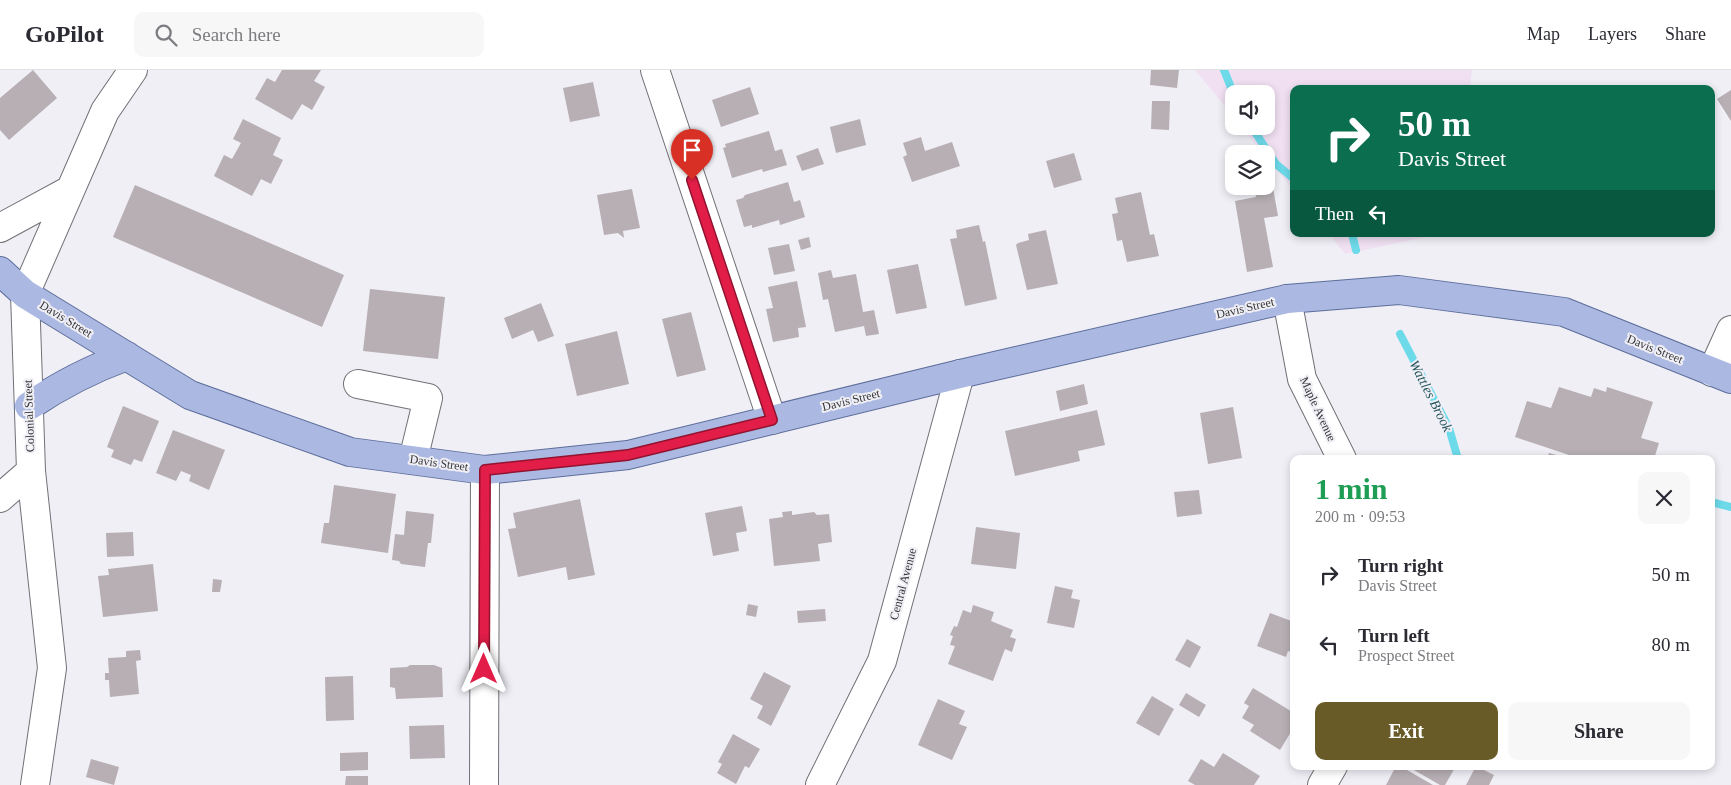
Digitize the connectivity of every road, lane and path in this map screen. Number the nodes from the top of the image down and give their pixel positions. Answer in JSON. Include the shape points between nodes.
{"nodes":[{"id":1,"x":133,"y":70,"type":"edge"},
{"id":2,"x":655,"y":70,"type":"edge"},
{"id":3,"x":70,"y":190,"type":"junction"},
{"id":4,"x":0,"y":228,"type":"edge"},
{"id":5,"x":0,"y":271,"type":"edge"},
{"id":6,"x":25,"y":294,"type":"junction"},
{"id":7,"x":1286,"y":299,"type":"junction"},
{"id":8,"x":1731,"y":330,"type":"edge"},
{"id":9,"x":127,"y":356,"type":"junction"},
{"id":10,"x":960,"y":374,"type":"junction"},
{"id":11,"x":1722,"y":376,"type":"edge"},
{"id":12,"x":358,"y":384,"type":"dead end"},
{"id":13,"x":29,"y":406,"type":"junction"},
{"id":14,"x":772,"y":420,"type":"junction"},
{"id":15,"x":1340,"y":455,"type":"edge"},
{"id":16,"x":413,"y":460,"type":"junction"},
{"id":17,"x":485,"y":470,"type":"junction"},
{"id":18,"x":31,"y":471,"type":"junction"},
{"id":19,"x":0,"y":498,"type":"edge"},
{"id":20,"x":1331,"y":770,"type":"edge"},
{"id":21,"x":35,"y":785,"type":"edge"},
{"id":22,"x":484,"y":785,"type":"edge"},
{"id":23,"x":820,"y":785,"type":"edge"},
{"id":24,"x":1322,"y":785,"type":"edge"}],
"edges":[{"from":1,"to":3,"type":"street","name":"Colonial Street","via":[[105,110]]},
{"from":2,"to":14,"type":"street"},
{"from":3,"to":4,"type":"street"},
{"from":3,"to":6,"type":"street","name":"Colonial Street"},
{"from":5,"to":6,"type":"main road","name":"Davis Street"},
{"from":6,"to":9,"type":"main road","name":"Davis Street"},
{"from":6,"to":13,"type":"street","name":"Colonial Street"},
{"from":7,"to":10,"type":"main road","name":"Davis Street"},
{"from":7,"to":11,"type":"main road","name":"Davis Street","via":[[1399,290],[1564,312]]},
{"from":7,"to":15,"type":"street","name":"Maple Avenue","via":[[1302,379]]},
{"from":8,"to":11,"type":"street"},
{"from":9,"to":13,"type":"main road","via":[[76,377]]},
{"from":9,"to":16,"type":"main road","name":"Davis Street","via":[[190,395],[350,452]]},
{"from":10,"to":14,"type":"main road","name":"Davis Street"},
{"from":10,"to":23,"type":"street","name":"Central Avenue","via":[[882,662]]},
{"from":12,"to":16,"type":"street","via":[[428,398]]},
{"from":13,"to":18,"type":"street","name":"Colonial Street"},
{"from":14,"to":17,"type":"main road","name":"Davis Street","via":[[628,455]]},
{"from":16,"to":17,"type":"main road","name":"Davis Street"},
{"from":17,"to":22,"type":"street"},
{"from":18,"to":19,"type":"street"},
{"from":18,"to":21,"type":"street","name":"Colonial Street","via":[[52,668]]},
{"from":20,"to":24,"type":"street"}]}
